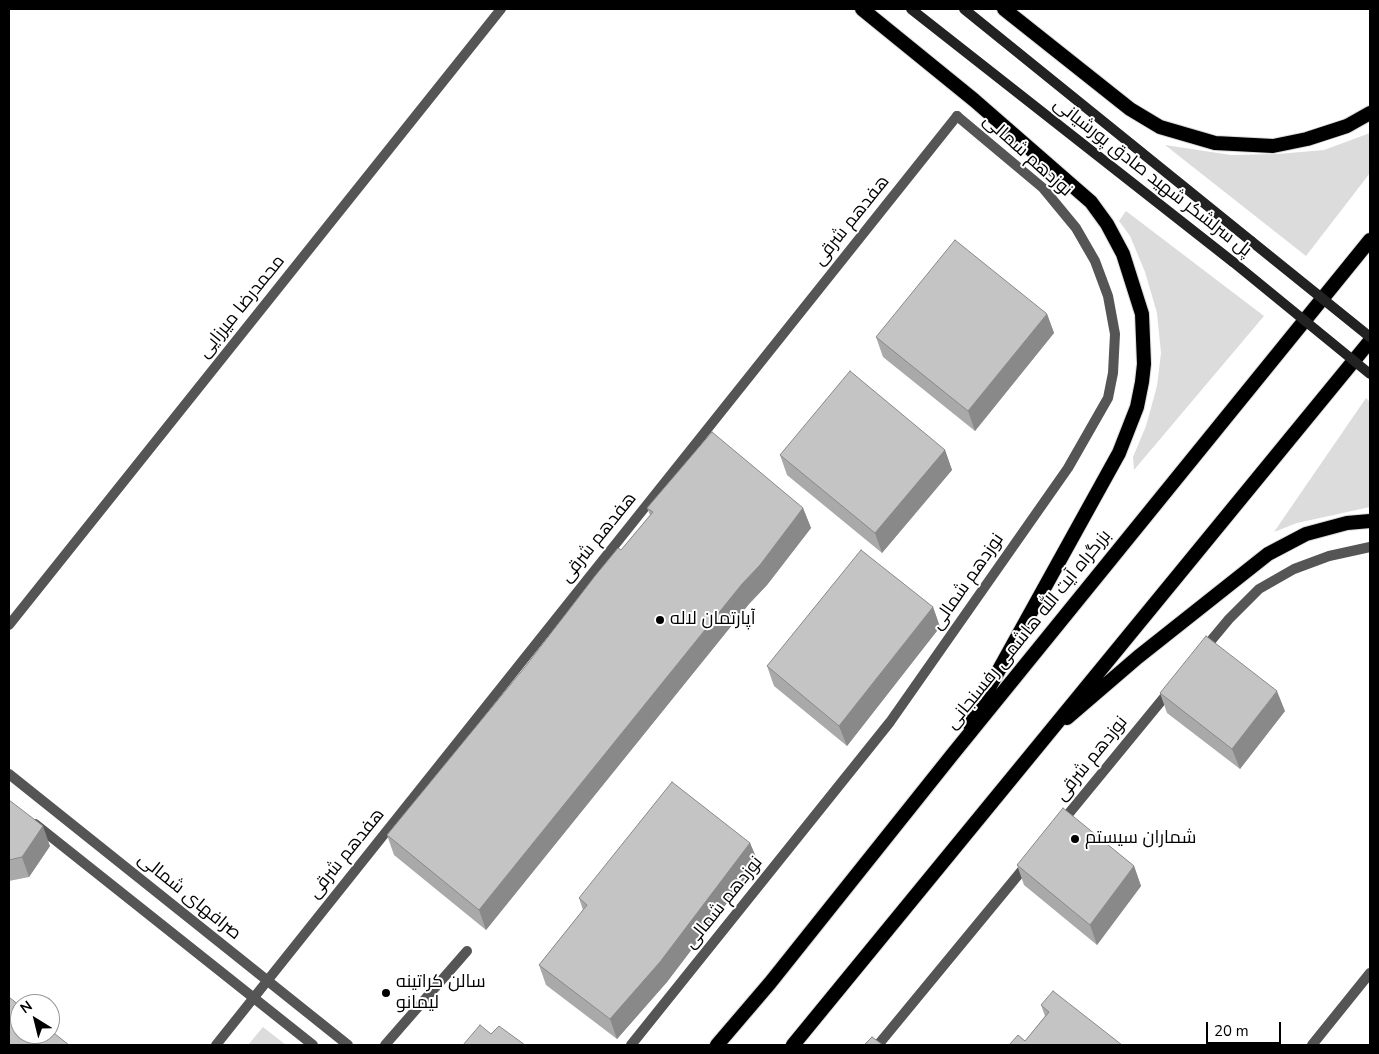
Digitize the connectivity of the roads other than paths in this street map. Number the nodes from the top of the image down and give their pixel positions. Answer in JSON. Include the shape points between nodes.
{"nodes":[{"id":1,"x":501,"y":9,"type":"edge"},
{"id":2,"x":862,"y":9,"type":"edge"},
{"id":3,"x":911,"y":9,"type":"edge"},
{"id":4,"x":964,"y":9,"type":"edge"},
{"id":5,"x":1004,"y":9,"type":"edge"},
{"id":6,"x":1370,"y":113,"type":"edge"},
{"id":7,"x":957,"y":116,"type":"joint"},
{"id":8,"x":1370,"y":240,"type":"edge"},
{"id":9,"x":1370,"y":339,"type":"edge"},
{"id":10,"x":1370,"y":374,"type":"edge"},
{"id":11,"x":1370,"y":521,"type":"edge"},
{"id":12,"x":1370,"y":547,"type":"edge"},
{"id":13,"x":9,"y":626,"type":"edge"},
{"id":14,"x":1197,"y":657,"type":"edge"},
{"id":15,"x":1178,"y":680,"type":"edge"},
{"id":16,"x":1038,"y":743,"type":"junction"},
{"id":17,"x":952,"y":755,"type":"junction"},
{"id":18,"x":9,"y":774,"type":"edge"},
{"id":19,"x":24,"y":816,"type":"edge"},
{"id":20,"x":1053,"y":832,"type":"edge"},
{"id":21,"x":1034,"y":855,"type":"edge"},
{"id":22,"x":466,"y":951,"type":"dead end"},
{"id":23,"x":1370,"y":973,"type":"edge"},
{"id":24,"x":267,"y":980,"type":"junction"},
{"id":25,"x":253,"y":998,"type":"junction"},
{"id":26,"x":216,"y":1045,"type":"edge"},
{"id":27,"x":313,"y":1045,"type":"edge"},
{"id":28,"x":348,"y":1045,"type":"edge"},
{"id":29,"x":385,"y":1045,"type":"edge"},
{"id":30,"x":632,"y":1045,"type":"edge"},
{"id":31,"x":717,"y":1045,"type":"edge"},
{"id":32,"x":793,"y":1045,"type":"edge"},
{"id":33,"x":878,"y":1045,"type":"edge"},
{"id":34,"x":1312,"y":1045,"type":"edge"}],
"edges":[{"from":1,"to":13,"type":"street","name":"محمدرضا میرزایی"},
{"from":2,"to":17,"type":"highway","via":[[974,100],[1091,202],[1123,254],[1142,314],[1142,382],[1119,453]]},
{"from":3,"to":10,"type":"main road","name":"پل سرلشکر شهید صادق پورشیانی","bridge":true},
{"from":4,"to":9,"type":"main road","name":"پل سرلشکر شهید صادق پورشیانی","bridge":true},
{"from":5,"to":6,"type":"highway","via":[[1130,109],[1160,127],[1215,143],[1273,146],[1347,126]]},
{"from":7,"to":24,"type":"street","name":"هفدهم شرقی"},
{"from":7,"to":30,"type":"street","name":"نوزدهم شمالی","via":[[1042,188],[1076,228],[1095,261],[1108,296],[1115,334],[1108,398],[1068,468],[890,722]]},
{"from":8,"to":17,"type":"highway","name":"بزرگراه آیت الله هاشمی رفسنجانی"},
{"from":9,"to":16,"type":"highway"},
{"from":11,"to":16,"type":"highway","via":[[1347,523],[1306,534],[1268,554]]},
{"from":12,"to":14,"type":"street","via":[[1329,556],[1294,569],[1259,589]]},
{"from":15,"to":20,"type":"street","name":"نوزدهم شرقی"},
{"from":16,"to":32,"type":"highway"},
{"from":17,"to":31,"type":"highway","name":"بزرگراه آیت الله هاشمی رفسنجانی"},
{"from":18,"to":24,"type":"street","name":"صرافهای شمالی"},
{"from":19,"to":25,"type":"street"},
{"from":21,"to":33,"type":"street"},
{"from":22,"to":29,"type":"street"},
{"from":23,"to":34,"type":"street"},
{"from":24,"to":25,"type":"street","name":"هفدهم شرقی"},
{"from":24,"to":28,"type":"street","name":"صرافهای شمالی"},
{"from":25,"to":26,"type":"street","name":"هفدهم شرقی"},
{"from":25,"to":27,"type":"street"}]}
